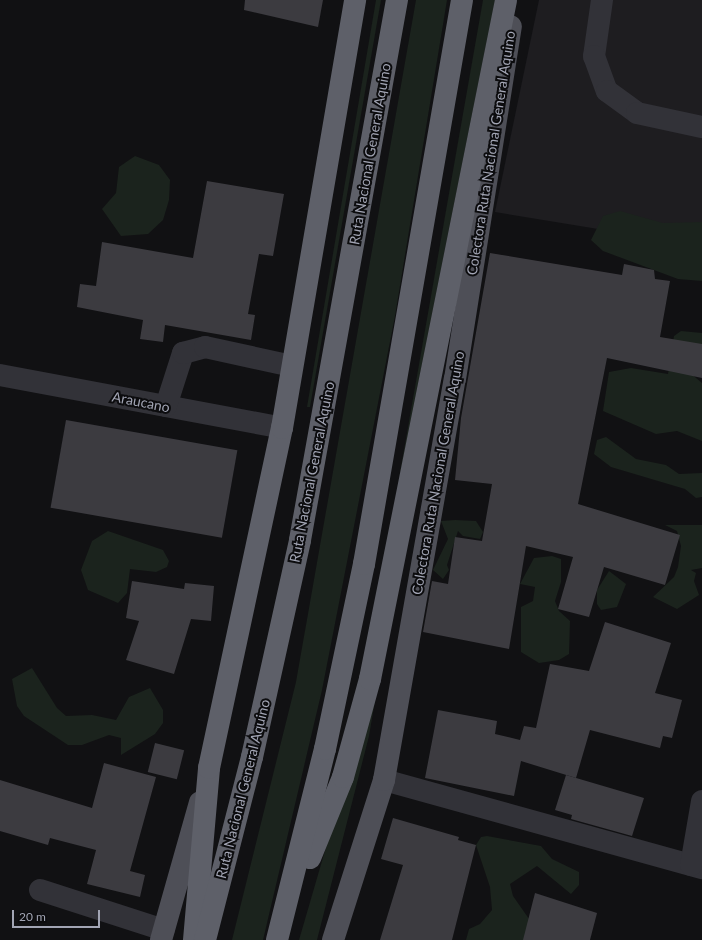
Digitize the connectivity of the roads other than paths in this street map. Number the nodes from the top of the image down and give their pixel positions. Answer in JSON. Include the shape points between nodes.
{"nodes":[{"id":1,"x":355,"y":0,"type":"edge"},
{"id":2,"x":397,"y":0,"type":"edge"},
{"id":3,"x":462,"y":0,"type":"edge"},
{"id":4,"x":506,"y":0,"type":"edge"},
{"id":5,"x":516,"y":0,"type":"edge"},
{"id":6,"x":602,"y":0,"type":"edge"},
{"id":7,"x":702,"y":127,"type":"edge"},
{"id":8,"x":292,"y":366,"type":"junction"},
{"id":9,"x":0,"y":376,"type":"edge"},
{"id":10,"x":166,"y":406,"type":"junction"},
{"id":11,"x":282,"y":428,"type":"junction"},
{"id":12,"x":209,"y":768,"type":"junction"},
{"id":13,"x":384,"y":780,"type":"junction"},
{"id":14,"x":702,"y":801,"type":"edge"},
{"id":15,"x":697,"y":866,"type":"edge"},
{"id":16,"x":40,"y":890,"type":"dead end"},
{"id":17,"x":279,"y":934,"type":"edge"},
{"id":18,"x":162,"y":935,"type":"edge"},
{"id":19,"x":194,"y":940,"type":"edge"},
{"id":20,"x":205,"y":940,"type":"edge"},
{"id":21,"x":333,"y":940,"type":"edge"}],
"edges":[{"from":1,"to":8,"type":"highway"},
{"from":2,"to":20,"type":"highway","name":"Ruta Nacional General Aquino","via":[[300,540],[252,757]]},
{"from":3,"to":17,"type":"highway","via":[[364,564],[325,749]]},
{"from":4,"to":17,"type":"highway","via":[[370,679],[343,777]]},
{"from":5,"to":13,"type":"main road","name":"Colectora Ruta Nacional General Aquino","via":[[455,379]]},
{"from":6,"to":7,"type":"street","via":[[594,56],[607,90],[637,113]]},
{"from":8,"to":10,"type":"street","via":[[205,347],[183,353]]},
{"from":8,"to":11,"type":"highway"},
{"from":9,"to":10,"type":"street","name":"Araucano"},
{"from":10,"to":11,"type":"street","name":"Araucano"},
{"from":11,"to":12,"type":"highway"},
{"from":12,"to":18,"type":"main road"},
{"from":12,"to":19,"type":"highway"},
{"from":13,"to":15,"type":"street"},
{"from":13,"to":21,"type":"main road","name":"Colectora Ruta Nacional General Aquino"},
{"from":14,"to":15,"type":"street"},
{"from":16,"to":18,"type":"street"}]}
